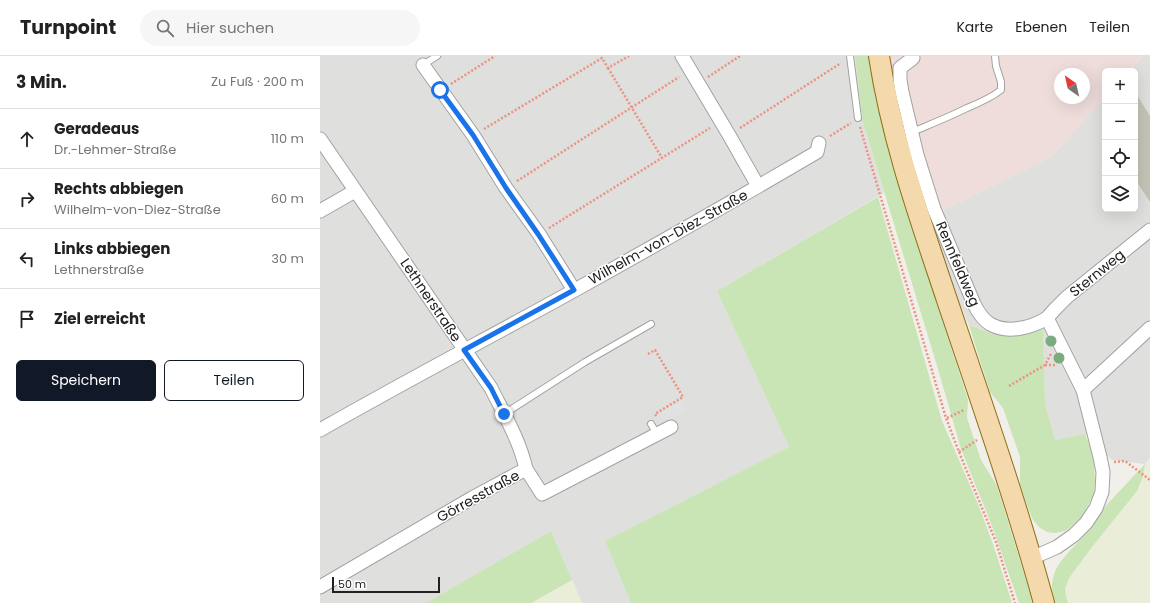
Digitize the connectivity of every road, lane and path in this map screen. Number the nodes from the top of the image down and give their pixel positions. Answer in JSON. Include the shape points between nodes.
{"nodes":[{"id":1,"x":437,"y":56,"type":"edge"},
{"id":2,"x":495,"y":56,"type":"edge"},
{"id":3,"x":629,"y":56,"type":"edge"},
{"id":4,"x":682,"y":56,"type":"edge"},
{"id":5,"x":740,"y":56,"type":"edge"},
{"id":6,"x":850,"y":56,"type":"edge"},
{"id":7,"x":878,"y":56,"type":"edge"},
{"id":8,"x":995,"y":56,"type":"edge"},
{"id":9,"x":601,"y":57,"type":"edge"},
{"id":10,"x":914,"y":57,"type":"edge"},
{"id":11,"x":423,"y":65,"type":"joint"},
{"id":12,"x":608,"y":68,"type":"junction"},
{"id":13,"x":690,"y":70,"type":"junction"},
{"id":14,"x":698,"y":83,"type":"junction"},
{"id":15,"x":440,"y":90,"type":"junction"},
{"id":16,"x":632,"y":107,"type":"junction"},
{"id":17,"x":858,"y":118,"type":"junction"},
{"id":18,"x":721,"y":121,"type":"junction"},
{"id":19,"x":912,"y":132,"type":"junction"},
{"id":20,"x":473,"y":135,"type":"junction"},
{"id":21,"x":729,"y":135,"type":"junction"},
{"id":22,"x":320,"y":139,"type":"edge"},
{"id":23,"x":819,"y":143,"type":"joint"},
{"id":24,"x":662,"y":158,"type":"junction"},
{"id":25,"x":758,"y":186,"type":"junction"},
{"id":26,"x":506,"y":188,"type":"junction"},
{"id":27,"x":355,"y":191,"type":"junction"},
{"id":28,"x":320,"y":211,"type":"edge"},
{"id":29,"x":1150,"y":230,"type":"edge"},
{"id":30,"x":538,"y":234,"type":"junction"},
{"id":31,"x":574,"y":290,"type":"junction"},
{"id":32,"x":1047,"y":318,"type":"junction"},
{"id":33,"x":651,"y":324,"type":"dead end"},
{"id":34,"x":1150,"y":328,"type":"edge"},
{"id":35,"x":1058,"y":340,"type":"junction"},
{"id":36,"x":464,"y":350,"type":"junction"},
{"id":37,"x":648,"y":354,"type":"dead end"},
{"id":38,"x":1009,"y":386,"type":"dead end"},
{"id":39,"x":1083,"y":390,"type":"junction"},
{"id":40,"x":964,"y":410,"type":"dead end"},
{"id":41,"x":504,"y":414,"type":"junction"},
{"id":42,"x":655,"y":414,"type":"dead end"},
{"id":43,"x":946,"y":418,"type":"junction"},
{"id":44,"x":671,"y":427,"type":"dead end"},
{"id":45,"x":320,"y":430,"type":"edge"},
{"id":46,"x":976,"y":440,"type":"dead end"},
{"id":47,"x":958,"y":452,"type":"junction"},
{"id":48,"x":1101,"y":463,"type":"junction"},
{"id":49,"x":526,"y":469,"type":"junction"},
{"id":50,"x":1150,"y":480,"type":"edge"},
{"id":51,"x":1032,"y":558,"type":"junction"},
{"id":52,"x":320,"y":587,"type":"edge"},
{"id":53,"x":1015,"y":603,"type":"edge"},
{"id":54,"x":1044,"y":603,"type":"edge"}],
"edges":[{"from":1,"to":11,"type":"lane"},
{"from":2,"to":15,"type":"path"},
{"from":3,"to":12,"type":"path"},
{"from":4,"to":13,"type":"street"},
{"from":5,"to":14,"type":"path"},
{"from":6,"to":17,"type":"lane"},
{"from":6,"to":21,"type":"path"},
{"from":7,"to":51,"type":"main road","via":[[892,126],[911,194]]},
{"from":8,"to":19,"type":"lane","via":[[1001,90],[969,108]]},
{"from":9,"to":12,"type":"path"},
{"from":9,"to":20,"type":"path"},
{"from":10,"to":19,"type":"street","name":"Rennfeldweg","via":[[900,68],[902,92]]},
{"from":11,"to":15,"type":"street"},
{"from":12,"to":16,"type":"path"},
{"from":13,"to":14,"type":"street"},
{"from":13,"to":16,"type":"path"},
{"from":14,"to":18,"type":"street"},
{"from":15,"to":20,"type":"street"},
{"from":16,"to":24,"type":"path"},
{"from":16,"to":26,"type":"path"},
{"from":17,"to":23,"type":"path"},
{"from":17,"to":43,"type":"path"},
{"from":18,"to":21,"type":"street"},
{"from":18,"to":24,"type":"path"},
{"from":19,"to":32,"type":"street","name":"Rennfeldweg","via":[[934,209],[980,315],[990,324],[1003,328],[1038,324]]},
{"from":20,"to":26,"type":"street"},
{"from":21,"to":25,"type":"street"},
{"from":22,"to":27,"type":"street","name":"Lethnerstraße"},
{"from":23,"to":25,"type":"street","name":"Wilhelm-von-Diez-Straße","via":[[817,152]]},
{"from":24,"to":30,"type":"path"},
{"from":25,"to":31,"type":"street","name":"Wilhelm-von-Diez-Straße"},
{"from":26,"to":30,"type":"street"},
{"from":27,"to":28,"type":"street"},
{"from":27,"to":36,"type":"street","name":"Lethnerstraße"},
{"from":29,"to":32,"type":"street","name":"Sternweg","via":[[1067,296]]},
{"from":30,"to":31,"type":"street"},
{"from":31,"to":36,"type":"street","name":"Wilhelm-von-Diez-Straße"},
{"from":32,"to":35,"type":"street"},
{"from":33,"to":41,"type":"lane","via":[[585,362]]},
{"from":34,"to":39,"type":"street"},
{"from":35,"to":38,"type":"path","via":[[1045,365]]},
{"from":35,"to":39,"type":"street"},
{"from":36,"to":41,"type":"street","name":"Lethnerstraße","via":[[491,388]]},
{"from":36,"to":45,"type":"street","name":"Wilhelm-von-Diez-Straße"},
{"from":37,"to":42,"type":"path","via":[[655,350],[683,397]]},
{"from":39,"to":48,"type":"street"},
{"from":40,"to":43,"type":"path"},
{"from":41,"to":49,"type":"street","name":"Lethnerstraße","via":[[523,455]]},
{"from":43,"to":47,"type":"path"},
{"from":44,"to":49,"type":"street","name":"Görresstraße","via":[[654,429],[542,494]]},
{"from":46,"to":47,"type":"path"},
{"from":47,"to":53,"type":"path","via":[[996,542]]},
{"from":48,"to":50,"type":"path","via":[[1125,461]]},
{"from":48,"to":51,"type":"street","via":[[1102,492],[1096,508],[1086,522],[1074,535],[1057,547]]},
{"from":49,"to":52,"type":"street","name":"Görresstraße"},
{"from":51,"to":54,"type":"main road"}]}
